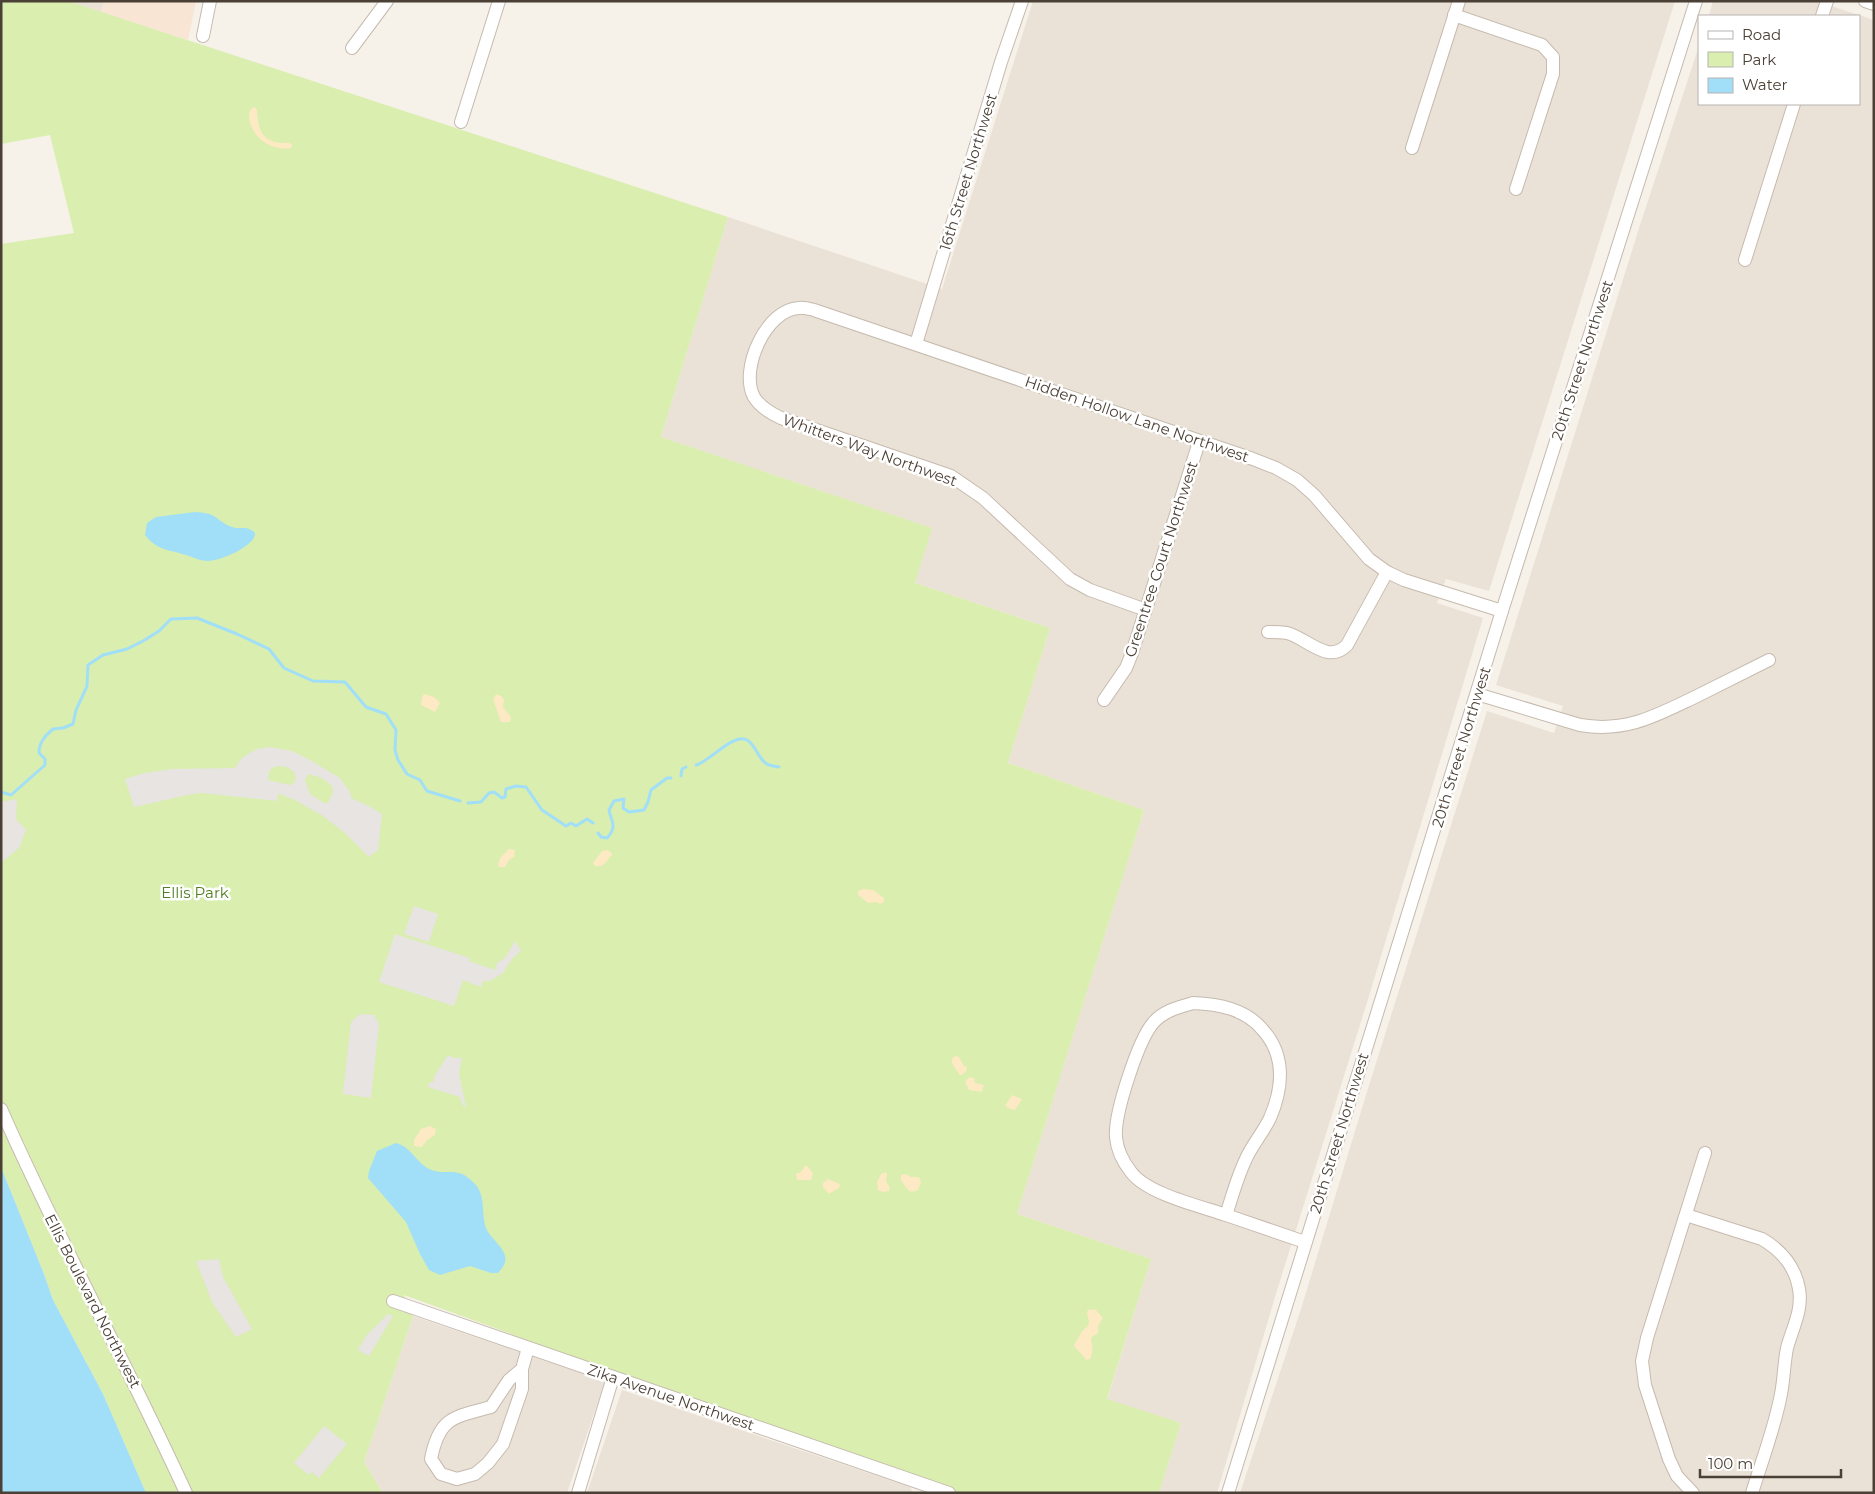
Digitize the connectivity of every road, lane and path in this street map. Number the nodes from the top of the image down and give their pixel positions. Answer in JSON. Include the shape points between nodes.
{"nodes":[{"id":1,"x":210,"y":1,"type":"edge"},
{"id":2,"x":387,"y":1,"type":"edge"},
{"id":3,"x":499,"y":1,"type":"edge"},
{"id":4,"x":1022,"y":1,"type":"edge"},
{"id":5,"x":1459,"y":1,"type":"edge"},
{"id":6,"x":1696,"y":1,"type":"edge"},
{"id":7,"x":1827,"y":1,"type":"edge"},
{"id":8,"x":1864,"y":1,"type":"edge"},
{"id":9,"x":1874,"y":4,"type":"edge"},
{"id":10,"x":1454,"y":15,"type":"junction"},
{"id":11,"x":1822,"y":15,"type":"edge"},
{"id":12,"x":203,"y":36,"type":"dead end"},
{"id":13,"x":352,"y":48,"type":"dead end"},
{"id":14,"x":1794,"y":105,"type":"edge"},
{"id":15,"x":461,"y":122,"type":"dead end"},
{"id":16,"x":1412,"y":148,"type":"dead end"},
{"id":17,"x":1516,"y":189,"type":"dead end"},
{"id":18,"x":1745,"y":260,"type":"dead end"},
{"id":19,"x":916,"y":344,"type":"junction"},
{"id":20,"x":755,"y":353,"type":"joint"},
{"id":21,"x":1198,"y":442,"type":"junction"},
{"id":22,"x":1387,"y":572,"type":"junction"},
{"id":23,"x":1146,"y":610,"type":"junction"},
{"id":24,"x":1502,"y":611,"type":"junction"},
{"id":25,"x":1268,"y":632,"type":"dead end"},
{"id":26,"x":1769,"y":660,"type":"dead end"},
{"id":27,"x":1477,"y":694,"type":"junction"},
{"id":28,"x":1104,"y":700,"type":"dead end"},
{"id":29,"x":1,"y":1109,"type":"edge"},
{"id":30,"x":1705,"y":1153,"type":"dead end"},
{"id":31,"x":1226,"y":1215,"type":"junction"},
{"id":32,"x":1686,"y":1215,"type":"junction"},
{"id":33,"x":1305,"y":1242,"type":"junction"},
{"id":34,"x":393,"y":1302,"type":"dead end"},
{"id":35,"x":528,"y":1348,"type":"junction"},
{"id":36,"x":522,"y":1369,"type":"junction"},
{"id":37,"x":613,"y":1377,"type":"junction"},
{"id":38,"x":931,"y":1490,"type":"edge"},
{"id":39,"x":186,"y":1493,"type":"edge"},
{"id":40,"x":578,"y":1493,"type":"edge"},
{"id":41,"x":949,"y":1493,"type":"edge"},
{"id":42,"x":1228,"y":1493,"type":"edge"},
{"id":43,"x":1693,"y":1493,"type":"edge"},
{"id":44,"x":1752,"y":1493,"type":"edge"}],
"edges":[{"from":1,"to":12,"type":"street"},
{"from":2,"to":13,"type":"street"},
{"from":3,"to":15,"type":"street"},
{"from":4,"to":19,"type":"street","name":"16th Street Northwest"},
{"from":5,"to":10,"type":"street"},
{"from":6,"to":24,"type":"street","name":"20th Street Northwest"},
{"from":7,"to":11,"type":"street"},
{"from":8,"to":9,"type":"street"},
{"from":10,"to":16,"type":"street"},
{"from":10,"to":17,"type":"street","via":[[1542,45],[1553,56],[1553,74]]},
{"from":14,"to":18,"type":"street"},
{"from":19,"to":20,"type":"street","name":"Hidden Hollow Lane Northwest","via":[[798,307],[772,321],[763,332]]},
{"from":19,"to":21,"type":"street","name":"Hidden Hollow Lane Northwest"},
{"from":20,"to":23,"type":"street","name":"Whitters Way Northwest","via":[[749,377],[751,388],[754,397],[768,412],[951,476],[982,498],[1070,580]]},
{"from":21,"to":22,"type":"street","name":"Hidden Hollow Lane Northwest","via":[[1253,459],[1297,480],[1369,559]]},
{"from":21,"to":23,"type":"street","name":"Greentree Court Northwest"},
{"from":22,"to":24,"type":"street","name":"Hidden Hollow Lane Northwest"},
{"from":22,"to":25,"type":"street","via":[[1343,650],[1322,651],[1288,633]]},
{"from":23,"to":28,"type":"street","name":"Greentree Court Northwest","via":[[1126,668]]},
{"from":24,"to":27,"type":"street","name":"20th Street Northwest"},
{"from":26,"to":27,"type":"street","via":[[1649,719],[1620,727],[1580,725]]},
{"from":27,"to":33,"type":"street","name":"20th Street Northwest"},
{"from":29,"to":39,"type":"street","name":"Ellis Boulevard Northwest","via":[[37,1190]]},
{"from":30,"to":32,"type":"street"},
{"from":31,"to":31,"type":"street","via":[[1245,1160],[1270,1117],[1280,1077],[1280,1062],[1276,1047],[1255,1021],[1223,1006],[1193,1003],[1167,1012],[1145,1033],[1120,1109],[1116,1136],[1124,1162],[1143,1184]]},
{"from":31,"to":33,"type":"street"},
{"from":32,"to":43,"type":"street","via":[[1642,1361],[1645,1385],[1669,1459],[1677,1476]]},
{"from":32,"to":44,"type":"street","via":[[1771,1244],[1787,1259],[1797,1279],[1799,1312],[1787,1349],[1782,1394]]},
{"from":33,"to":42,"type":"street","name":"20th Street Northwest"},
{"from":34,"to":35,"type":"street","name":"Zika Avenue Northwest"},
{"from":35,"to":36,"type":"street"},
{"from":35,"to":37,"type":"street","name":"Zika Avenue Northwest"},
{"from":36,"to":36,"type":"street","via":[[522,1390],[503,1444],[475,1474],[457,1479],[441,1474],[431,1459],[434,1441],[443,1426],[456,1416],[491,1407],[509,1380]]},
{"from":37,"to":38,"type":"street","name":"Zika Avenue Northwest"},
{"from":37,"to":40,"type":"street"},
{"from":38,"to":41,"type":"street","name":"Zika Avenue Northwest"}]}
